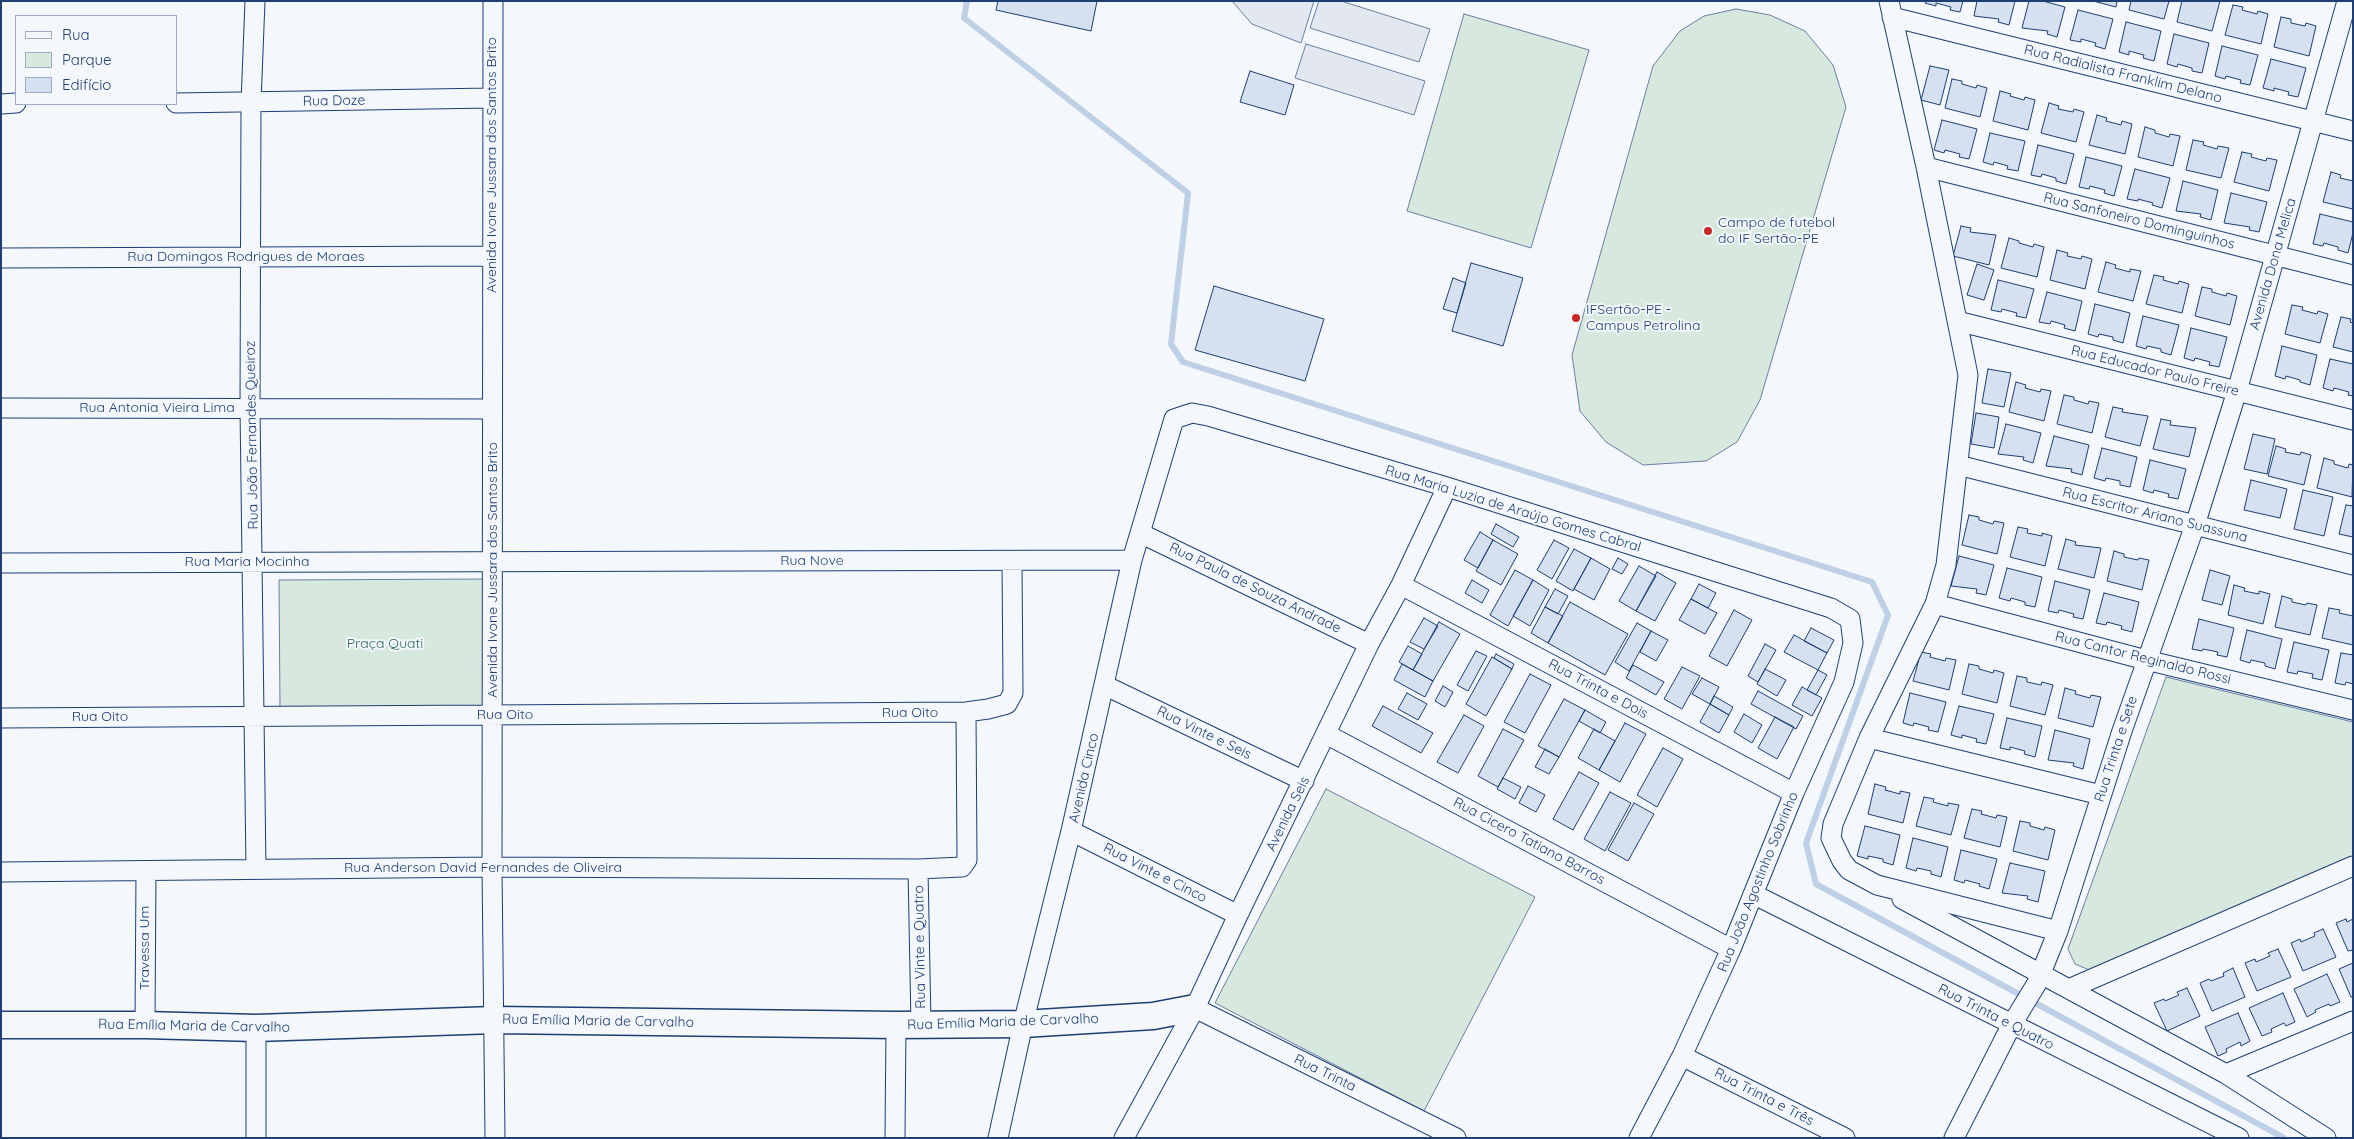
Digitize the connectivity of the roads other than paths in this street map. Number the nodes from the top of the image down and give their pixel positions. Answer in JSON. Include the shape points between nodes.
{"nodes":[{"id":1,"x":254,"y":1,"type":"edge"},
{"id":2,"x":493,"y":1,"type":"edge"},
{"id":3,"x":2346,"y":1,"type":"edge"},
{"id":4,"x":1891,"y":9,"type":"edge"},
{"id":5,"x":492,"y":98,"type":"junction"},
{"id":6,"x":178,"y":103,"type":"edge"},
{"id":7,"x":251,"y":103,"type":"junction"},
{"id":8,"x":1,"y":104,"type":"edge"},
{"id":9,"x":15,"y":104,"type":"edge"},
{"id":10,"x":2313,"y":121,"type":"junction"},
{"id":11,"x":2353,"y":131,"type":"edge"},
{"id":12,"x":1926,"y":167,"type":"junction"},
{"id":13,"x":491,"y":256,"type":"junction"},
{"id":14,"x":2275,"y":256,"type":"junction"},
{"id":15,"x":251,"y":257,"type":"junction"},
{"id":16,"x":1,"y":258,"type":"edge"},
{"id":17,"x":2353,"y":275,"type":"edge"},
{"id":18,"x":1957,"y":321,"type":"junction"},
{"id":19,"x":2237,"y":391,"type":"junction"},
{"id":20,"x":1,"y":408,"type":"edge"},
{"id":21,"x":250,"y":408,"type":"junction"},
{"id":22,"x":492,"y":409,"type":"junction"},
{"id":23,"x":1174,"y":419,"type":"joint"},
{"id":24,"x":2353,"y":420,"type":"edge"},
{"id":25,"x":1958,"y":465,"type":"junction"},
{"id":26,"x":1446,"y":488,"type":"junction"},
{"id":27,"x":2195,"y":525,"type":"junction"},
{"id":28,"x":1140,"y":533,"type":"junction"},
{"id":29,"x":1132,"y":560,"type":"junction"},
{"id":30,"x":1012,"y":561,"type":"junction"},
{"id":31,"x":253,"y":562,"type":"junction"},
{"id":32,"x":492,"y":562,"type":"junction"},
{"id":33,"x":1,"y":563,"type":"edge"},
{"id":34,"x":2353,"y":564,"type":"edge"},
{"id":35,"x":1401,"y":584,"type":"junction"},
{"id":36,"x":1935,"y":604,"type":"junction"},
{"id":37,"x":1850,"y":619,"type":"joint"},
{"id":38,"x":1370,"y":644,"type":"junction"},
{"id":39,"x":2146,"y":660,"type":"junction"},
{"id":40,"x":1104,"y":685,"type":"junction"},
{"id":41,"x":2353,"y":710,"type":"edge"},
{"id":42,"x":966,"y":712,"type":"junction"},
{"id":43,"x":255,"y":716,"type":"junction"},
{"id":44,"x":493,"y":716,"type":"junction"},
{"id":45,"x":1,"y":718,"type":"edge"},
{"id":46,"x":1326,"y":734,"type":"junction"},
{"id":47,"x":1869,"y":738,"type":"junction"},
{"id":48,"x":1304,"y":781,"type":"junction"},
{"id":49,"x":1794,"y":793,"type":"junction"},
{"id":50,"x":2101,"y":795,"type":"junction"},
{"id":51,"x":1071,"y":832,"type":"junction"},
{"id":52,"x":2353,"y":866,"type":"edge"},
{"id":53,"x":492,"y":867,"type":"junction"},
{"id":54,"x":256,"y":869,"type":"junction"},
{"id":55,"x":918,"y":869,"type":"junction"},
{"id":56,"x":146,"y":871,"type":"junction"},
{"id":57,"x":1,"y":872,"type":"edge"},
{"id":58,"x":1877,"y":885,"type":"junction"},
{"id":59,"x":1754,"y":895,"type":"junction"},
{"id":60,"x":1238,"y":915,"type":"junction"},
{"id":61,"x":2058,"y":931,"type":"junction"},
{"id":62,"x":1731,"y":949,"type":"junction"},
{"id":63,"x":2039,"y":978,"type":"junction"},
{"id":64,"x":2071,"y":988,"type":"junction"},
{"id":65,"x":1195,"y":1008,"type":"junction"},
{"id":66,"x":2016,"y":1018,"type":"junction"},
{"id":67,"x":494,"y":1020,"type":"junction"},
{"id":68,"x":2353,"y":1021,"type":"edge"},
{"id":69,"x":1023,"y":1024,"type":"junction"},
{"id":70,"x":1,"y":1025,"type":"edge"},
{"id":71,"x":145,"y":1025,"type":"junction"},
{"id":72,"x":908,"y":1025,"type":"junction"},
{"id":73,"x":256,"y":1028,"type":"junction"},
{"id":74,"x":1682,"y":1056,"type":"junction"},
{"id":75,"x":2226,"y":1074,"type":"junction"},
{"id":76,"x":256,"y":1138,"type":"edge"},
{"id":77,"x":495,"y":1138,"type":"edge"},
{"id":78,"x":895,"y":1138,"type":"edge"},
{"id":79,"x":998,"y":1138,"type":"edge"},
{"id":80,"x":1124,"y":1138,"type":"edge"},
{"id":81,"x":1456,"y":1138,"type":"edge"},
{"id":82,"x":1639,"y":1138,"type":"edge"},
{"id":83,"x":1845,"y":1138,"type":"edge"},
{"id":84,"x":1954,"y":1138,"type":"edge"},
{"id":85,"x":2239,"y":1138,"type":"edge"},
{"id":86,"x":2326,"y":1138,"type":"edge"}],
"edges":[{"from":1,"to":7,"type":"street","name":"Rua João Fernandes Queiroz"},
{"from":2,"to":5,"type":"street","name":"Avenida Ivone Jussara dos Santos Brito"},
{"from":3,"to":10,"type":"street","name":"Avenida Dona Melica"},
{"from":4,"to":10,"type":"street","name":"Rua Radialista Franklim Delano"},
{"from":4,"to":12,"type":"street"},
{"from":5,"to":7,"type":"street","name":"Rua Doze"},
{"from":5,"to":13,"type":"street","name":"Avenida Ivone Jussara dos Santos Brito"},
{"from":6,"to":7,"type":"street","name":"Rua Doze"},
{"from":7,"to":15,"type":"street","name":"Rua João Fernandes Queiroz"},
{"from":8,"to":9,"type":"street"},
{"from":10,"to":11,"type":"street","name":"Rua Radialista Franklim Delano"},
{"from":10,"to":14,"type":"street","name":"Avenida Dona Melica"},
{"from":12,"to":14,"type":"street","name":"Rua Sanfoneiro Dominguinhos"},
{"from":12,"to":18,"type":"street"},
{"from":13,"to":15,"type":"street","name":"Rua Domingos Rodrigues de Moraes"},
{"from":13,"to":22,"type":"street","name":"Avenida Ivone Jussara dos Santos Brito"},
{"from":14,"to":17,"type":"street","name":"Rua Sanfoneiro Dominguinhos"},
{"from":14,"to":19,"type":"street","name":"Avenida Dona Melica"},
{"from":15,"to":16,"type":"street","name":"Rua Domingos Rodrigues de Moraes"},
{"from":15,"to":21,"type":"street","name":"Rua João Fernandes Queiroz"},
{"from":18,"to":19,"type":"street","name":"Rua Educador Paulo Freire"},
{"from":18,"to":25,"type":"street","via":[[1968,375]]},
{"from":19,"to":24,"type":"street","name":"Rua Educador Paulo Freire"},
{"from":19,"to":27,"type":"street","name":"Avenida Dona Melica"},
{"from":20,"to":21,"type":"street","name":"Rua Antonia Vieira Lima"},
{"from":21,"to":22,"type":"street","name":"Rua Antonia Vieira Lima"},
{"from":21,"to":31,"type":"street","name":"Rua João Fernandes Queiroz"},
{"from":22,"to":32,"type":"street","name":"Avenida Ivone Jussara dos Santos Brito"},
{"from":23,"to":26,"type":"street","name":"Rua Maria Luzia de Araújo Gomes Cabral","via":[[1192,413],[1208,416]]},
{"from":23,"to":28,"type":"street","name":"Avenida Cinco"},
{"from":25,"to":27,"type":"street","name":"Rua Escritor Ariano Suassuna"},
{"from":25,"to":36,"type":"street","via":[[1946,565]]},
{"from":26,"to":35,"type":"street","name":"Avenida Seis"},
{"from":26,"to":37,"type":"street","name":"Rua Maria Luzia de Araújo Gomes Cabral","via":[[1831,608]]},
{"from":27,"to":34,"type":"street","name":"Rua Escritor Ariano Suassuna"},
{"from":27,"to":39,"type":"street","name":"Rua Trinta e Sete"},
{"from":28,"to":29,"type":"street","name":"Avenida Cinco"},
{"from":28,"to":38,"type":"street","name":"Rua Paula de Souza Andrade"},
{"from":29,"to":30,"type":"street","name":"Rua Nove"},
{"from":29,"to":40,"type":"street","name":"Avenida Cinco"},
{"from":30,"to":32,"type":"street","name":"Rua Nove"},
{"from":30,"to":42,"type":"street","name":"Rua Oito","via":[[1013,693],[1007,704]]},
{"from":31,"to":32,"type":"street","name":"Rua Maria Mocinha"},
{"from":31,"to":33,"type":"street","name":"Rua Maria Mocinha"},
{"from":31,"to":43,"type":"street","name":"Rua João Fernandes Queiroz"},
{"from":32,"to":44,"type":"street","name":"Avenida Ivone Jussara dos Santos Brito"},
{"from":35,"to":38,"type":"street","name":"Avenida Seis"},
{"from":35,"to":49,"type":"street","name":"Rua Trinta e Dois"},
{"from":36,"to":39,"type":"street","name":"Rua Cantor Reginaldo Rossi"},
{"from":36,"to":47,"type":"street"},
{"from":37,"to":49,"type":"street","name":"Rua João Agostinho Sobrinho","via":[[1853,643],[1844,682]]},
{"from":38,"to":46,"type":"street","name":"Avenida Seis"},
{"from":39,"to":41,"type":"street","name":"Rua Cantor Reginaldo Rossi"},
{"from":39,"to":50,"type":"street","name":"Rua Trinta e Sete"},
{"from":40,"to":48,"type":"street","name":"Rua Vinte e Seis"},
{"from":40,"to":51,"type":"street","name":"Avenida Cinco"},
{"from":42,"to":44,"type":"street","name":"Rua Oito"},
{"from":42,"to":55,"type":"street","name":"Rua Anderson David Fernandes de Oliveira","via":[[967,860],[964,866]]},
{"from":43,"to":44,"type":"street","name":"Rua Oito"},
{"from":43,"to":45,"type":"street","name":"Rua Oito"},
{"from":43,"to":54,"type":"street","name":"Rua João Fernandes Queiroz"},
{"from":44,"to":53,"type":"street","name":"Avenida Ivone Jussara dos Santos Brito"},
{"from":46,"to":48,"type":"street","name":"Avenida Seis"},
{"from":46,"to":62,"type":"street","name":"Rua Cicero Tatiano Barros"},
{"from":47,"to":50,"type":"street"},
{"from":47,"to":58,"type":"street","via":[[1833,824],[1831,838],[1849,870]]},
{"from":48,"to":60,"type":"street","name":"Avenida Seis"},
{"from":49,"to":59,"type":"street","name":"Rua João Agostinho Sobrinho"},
{"from":50,"to":61,"type":"street","name":"Rua Trinta e Sete"},
{"from":51,"to":60,"type":"street","name":"Rua Vinte e Cinco"},
{"from":51,"to":69,"type":"street","name":"Avenida Cinco"},
{"from":52,"to":64,"type":"street"},
{"from":53,"to":54,"type":"street","name":"Rua Anderson David Fernandes de Oliveira"},
{"from":53,"to":55,"type":"street","name":"Rua Anderson David Fernandes de Oliveira"},
{"from":53,"to":67,"type":"street","name":"Avenida Ivone Jussara dos Santos Brito"},
{"from":54,"to":56,"type":"street","name":"Rua Anderson David Fernandes de Oliveira"},
{"from":55,"to":72,"type":"street","name":"Rua Vinte e Quatro"},
{"from":56,"to":57,"type":"street","name":"Rua Anderson David Fernandes de Oliveira"},
{"from":56,"to":71,"type":"street","name":"Travessa Um"},
{"from":58,"to":61,"type":"street"},
{"from":58,"to":63,"type":"street"},
{"from":59,"to":62,"type":"street","name":"Rua João Agostinho Sobrinho"},
{"from":59,"to":66,"type":"street","name":"Rua Trinta e Quatro"},
{"from":60,"to":65,"type":"street","name":"Avenida Seis"},
{"from":61,"to":63,"type":"street","name":"Rua Trinta e Sete"},
{"from":62,"to":74,"type":"street","name":"Rua João Agostinho Sobrinho"},
{"from":63,"to":64,"type":"street"},
{"from":63,"to":66,"type":"street","name":"Rua Trinta e Sete"},
{"from":64,"to":75,"type":"street"},
{"from":65,"to":69,"type":"street","name":"Rua Emília Maria de Carvalho","via":[[1128,1018]]},
{"from":65,"to":80,"type":"street","name":"Avenida Seis"},
{"from":65,"to":81,"type":"street","name":"Rua Trinta"},
{"from":66,"to":84,"type":"street"},
{"from":66,"to":85,"type":"street","name":"Rua Trinta e Quatro"},
{"from":67,"to":72,"type":"street","name":"Rua Emília Maria de Carvalho"},
{"from":67,"to":73,"type":"street","name":"Rua Emília Maria de Carvalho"},
{"from":67,"to":77,"type":"street","name":"Avenida Ivone Jussara dos Santos Brito"},
{"from":68,"to":75,"type":"street"},
{"from":69,"to":72,"type":"street","name":"Rua Emília Maria de Carvalho"},
{"from":69,"to":79,"type":"street","name":"Avenida Cinco"},
{"from":70,"to":71,"type":"street","name":"Rua Emília Maria de Carvalho"},
{"from":71,"to":73,"type":"street","name":"Rua Emília Maria de Carvalho"},
{"from":72,"to":78,"type":"street","name":"Rua Vinte e Quatro"},
{"from":73,"to":76,"type":"street"},
{"from":74,"to":82,"type":"street","name":"Rua João Agostinho Sobrinho"},
{"from":74,"to":83,"type":"street","name":"Rua Trinta e Três"},
{"from":75,"to":86,"type":"street"}]}
